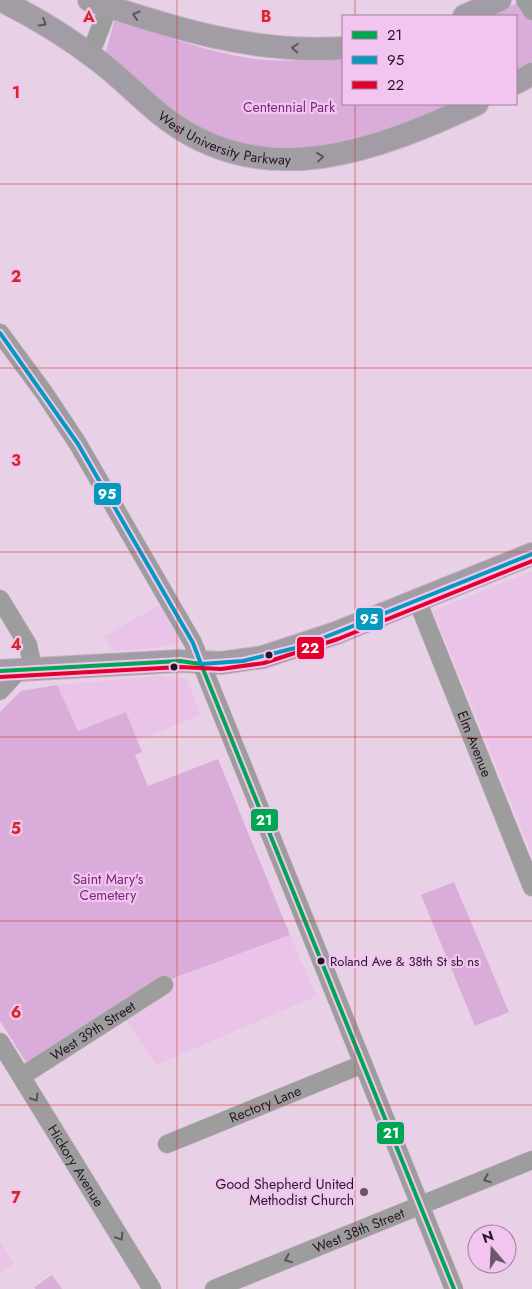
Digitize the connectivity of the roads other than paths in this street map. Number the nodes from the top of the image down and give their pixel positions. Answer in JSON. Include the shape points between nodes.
{"nodes":[{"id":1,"x":0,"y":0,"type":"edge"},
{"id":2,"x":500,"y":0,"type":"edge"},
{"id":3,"x":525,"y":0,"type":"edge"},
{"id":4,"x":103,"y":2,"type":"edge"},
{"id":5,"x":532,"y":11,"type":"edge"},
{"id":6,"x":466,"y":15,"type":"edge"},
{"id":7,"x":342,"y":48,"type":"edge"},
{"id":8,"x":88,"y":53,"type":"junction"},
{"id":9,"x":532,"y":74,"type":"edge"},
{"id":10,"x":517,"y":82,"type":"edge"},
{"id":11,"x":475,"y":105,"type":"edge"},
{"id":12,"x":0,"y":334,"type":"edge"},
{"id":13,"x":532,"y":554,"type":"edge"},
{"id":14,"x":0,"y":599,"type":"edge"},
{"id":15,"x":417,"y":600,"type":"junction"},
{"id":16,"x":201,"y":664,"type":"junction"},
{"id":17,"x":17,"y":670,"type":"edge"},
{"id":18,"x":0,"y":691,"type":"edge"},
{"id":19,"x":532,"y":887,"type":"edge"},
{"id":20,"x":164,"y":985,"type":"dead end"},
{"id":21,"x":0,"y":1042,"type":"edge"},
{"id":22,"x":363,"y":1064,"type":"junction"},
{"id":23,"x":22,"y":1076,"type":"junction"},
{"id":24,"x":167,"y":1144,"type":"dead end"},
{"id":25,"x":532,"y":1160,"type":"edge"},
{"id":26,"x":421,"y":1205,"type":"junction"},
{"id":27,"x":152,"y":1289,"type":"edge"},
{"id":28,"x":214,"y":1289,"type":"edge"},
{"id":29,"x":454,"y":1289,"type":"edge"}],
"edges":[{"from":1,"to":8,"type":"main road","name":"West University Parkway","one_way":true,"via":[[45,24]]},
{"from":2,"to":6,"type":"main road"},
{"from":3,"to":5,"type":"street"},
{"from":7,"to":4,"type":"main road","one_way":true,"via":[[264,46],[228,41],[200,35]]},
{"from":4,"to":8,"type":"street","via":[[95,42]]},
{"from":8,"to":11,"type":"main road","name":"West University Parkway","one_way":true,"via":[[146,104],[190,136],[233,154],[256,159],[314,158],[364,149]]},
{"from":9,"to":10,"type":"main road"},
{"from":12,"to":16,"type":"street","via":[[46,394],[78,444],[193,643]]},
{"from":13,"to":15,"type":"main road"},
{"from":14,"to":17,"type":"street","via":[[28,645]]},
{"from":15,"to":16,"type":"main road","via":[[284,652],[243,661]]},
{"from":15,"to":19,"type":"street","name":"Elm Avenue"},
{"from":16,"to":17,"type":"main road","via":[[180,662]]},
{"from":16,"to":22,"type":"street"},
{"from":17,"to":18,"type":"street"},
{"from":20,"to":23,"type":"street","name":"West 39th Street"},
{"from":21,"to":23,"type":"street","name":"Hickory Avenue"},
{"from":22,"to":24,"type":"street","name":"Rectory Lane"},
{"from":22,"to":26,"type":"street"},
{"from":23,"to":27,"type":"street","name":"Hickory Avenue","one_way":true},
{"from":25,"to":26,"type":"street","name":"West 38th Street","one_way":true},
{"from":26,"to":28,"type":"street","name":"West 38th Street","one_way":true},
{"from":26,"to":29,"type":"street"}]}
